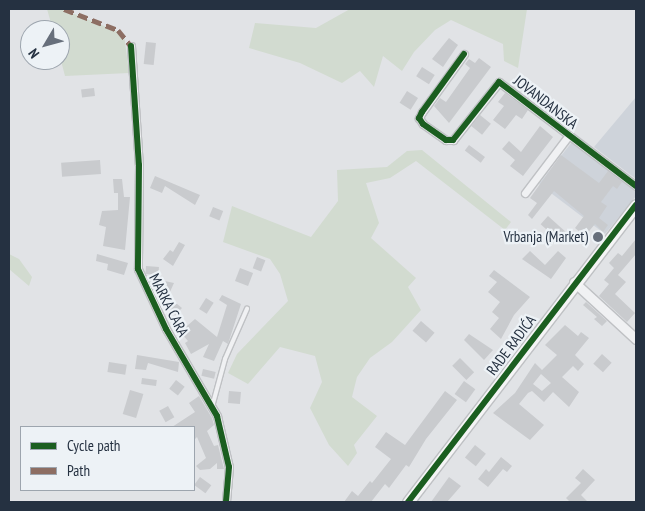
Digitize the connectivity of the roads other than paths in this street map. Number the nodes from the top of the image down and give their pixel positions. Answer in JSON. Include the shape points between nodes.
{"nodes":[{"id":1,"x":131,"y":46,"type":"dead end"},
{"id":2,"x":464,"y":54,"type":"dead end"},
{"id":3,"x":568,"y":135,"type":"junction"},
{"id":4,"x":636,"y":186,"type":"edge"},
{"id":5,"x":526,"y":194,"type":"dead end"},
{"id":6,"x":636,"y":205,"type":"edge"},
{"id":7,"x":574,"y":282,"type":"junction"},
{"id":8,"x":247,"y":309,"type":"dead end"},
{"id":9,"x":636,"y":339,"type":"edge"},
{"id":10,"x":212,"y":407,"type":"junction"},
{"id":11,"x":226,"y":502,"type":"edge"},
{"id":12,"x":408,"y":502,"type":"edge"}],
"edges":[{"from":1,"to":10,"type":"street","name":"MARKA CARA","via":[[139,165],[138,269],[166,328]]},
{"from":2,"to":3,"type":"street","name":"JOVANDANSKA","via":[[422,112],[423,124],[446,140],[453,140],[499,82]]},
{"from":3,"to":4,"type":"street","name":"JOVANDANSKA"},
{"from":3,"to":5,"type":"street","name":"JOVANDANSKA"},
{"from":6,"to":7,"type":"main road","name":"RADE RADIĆA"},
{"from":7,"to":9,"type":"street"},
{"from":7,"to":12,"type":"main road","name":"RADE RADIĆA"},
{"from":8,"to":10,"type":"lane","via":[[225,359]]},
{"from":10,"to":11,"type":"street","name":"MARKA CARA","via":[[228,451]]}]}
